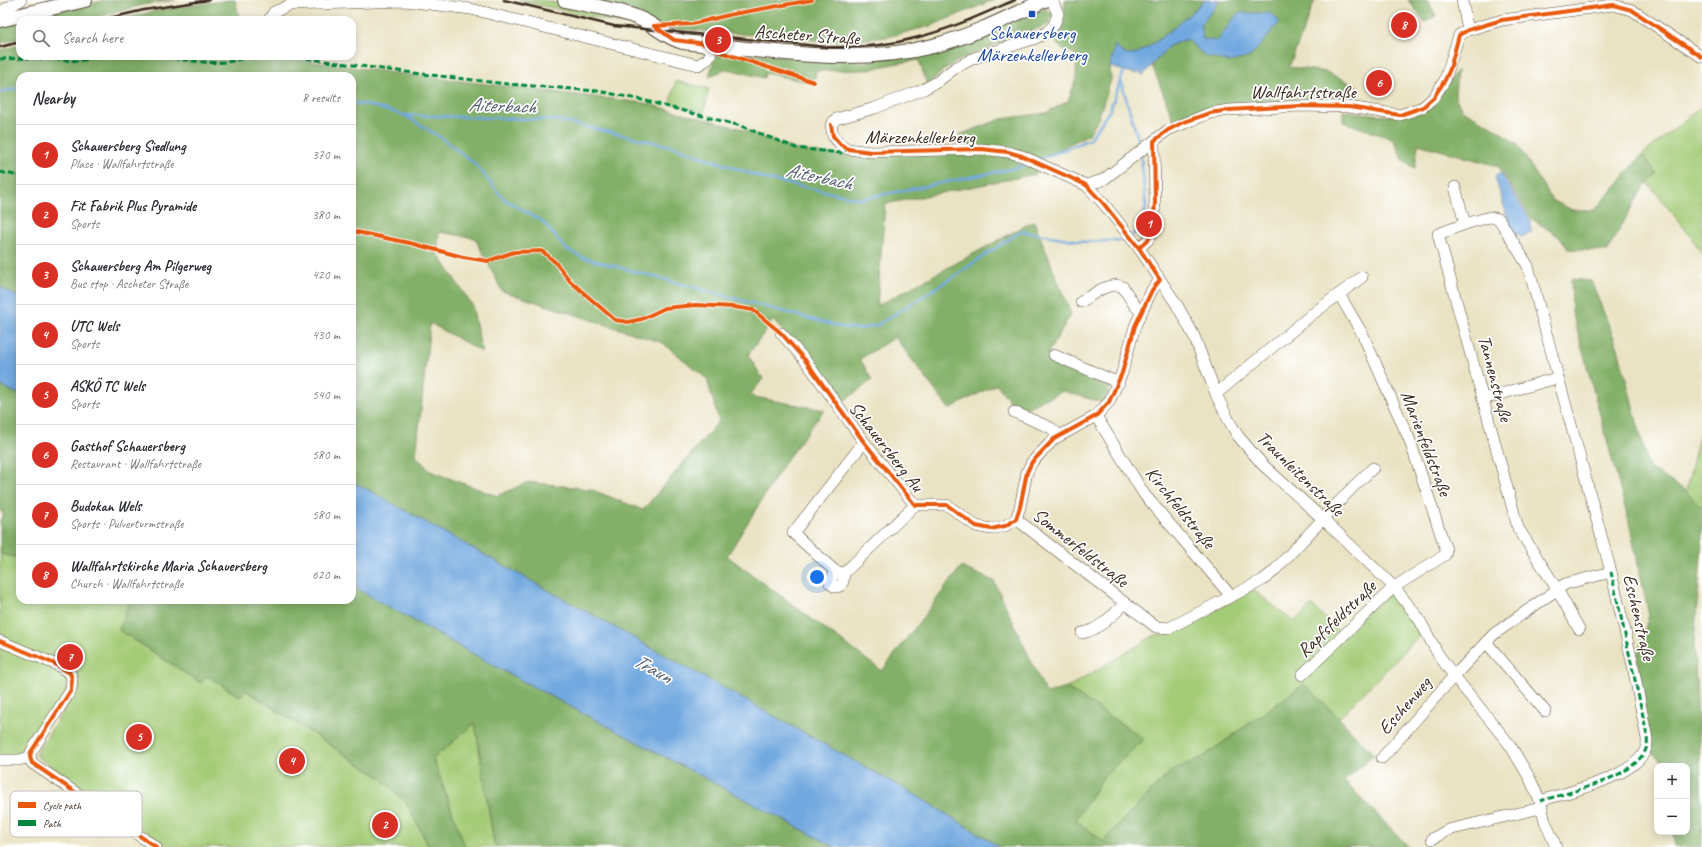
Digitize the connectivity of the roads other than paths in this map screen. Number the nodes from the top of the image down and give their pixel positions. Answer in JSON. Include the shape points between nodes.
{"nodes":[{"id":1,"x":21,"y":0,"type":"edge"},
{"id":2,"x":85,"y":0,"type":"edge"},
{"id":3,"x":565,"y":0,"type":"edge"},
{"id":4,"x":1045,"y":0,"type":"edge"},
{"id":5,"x":1052,"y":0,"type":"edge"},
{"id":6,"x":1462,"y":0,"type":"edge"},
{"id":7,"x":0,"y":12,"type":"edge"},
{"id":8,"x":16,"y":16,"type":"edge"},
{"id":9,"x":17,"y":16,"type":"edge"},
{"id":10,"x":272,"y":16,"type":"edge"},
{"id":11,"x":0,"y":20,"type":"edge"},
{"id":12,"x":1463,"y":32,"type":"junction"},
{"id":13,"x":715,"y":45,"type":"junction"},
{"id":14,"x":1702,"y":57,"type":"edge"},
{"id":15,"x":1151,"y":143,"type":"junction"},
{"id":16,"x":1022,"y":156,"type":"joint"},
{"id":17,"x":1086,"y":185,"type":"junction"},
{"id":18,"x":1454,"y":186,"type":"dead end"},
{"id":19,"x":1465,"y":224,"type":"junction"},
{"id":20,"x":1137,"y":246,"type":"junction"},
{"id":21,"x":1362,"y":277,"type":"dead end"},
{"id":22,"x":1160,"y":280,"type":"junction"},
{"id":23,"x":1339,"y":294,"type":"junction"},
{"id":24,"x":1081,"y":302,"type":"dead end"},
{"id":25,"x":1141,"y":311,"type":"junction"},
{"id":26,"x":781,"y":333,"type":"dead end"},
{"id":27,"x":1054,"y":355,"type":"dead end"},
{"id":28,"x":1558,"y":378,"type":"junction"},
{"id":29,"x":1119,"y":382,"type":"junction"},
{"id":30,"x":1216,"y":394,"type":"junction"},
{"id":31,"x":1483,"y":399,"type":"junction"},
{"id":32,"x":1014,"y":412,"type":"dead end"},
{"id":33,"x":1096,"y":416,"type":"junction"},
{"id":34,"x":1059,"y":436,"type":"junction"},
{"id":35,"x":864,"y":442,"type":"junction"},
{"id":36,"x":1373,"y":468,"type":"dead end"},
{"id":37,"x":915,"y":505,"type":"junction"},
{"id":38,"x":1016,"y":519,"type":"junction"},
{"id":39,"x":1323,"y":519,"type":"junction"},
{"id":40,"x":1611,"y":572,"type":"junction"},
{"id":41,"x":1394,"y":587,"type":"junction"},
{"id":42,"x":1557,"y":589,"type":"junction"},
{"id":43,"x":1231,"y":596,"type":"junction"},
{"id":44,"x":1125,"y":603,"type":"junction"},
{"id":45,"x":1579,"y":629,"type":"dead end"},
{"id":46,"x":1082,"y":633,"type":"dead end"},
{"id":47,"x":0,"y":641,"type":"edge"},
{"id":48,"x":1486,"y":642,"type":"junction"},
{"id":49,"x":1302,"y":675,"type":"dead end"},
{"id":50,"x":1454,"y":676,"type":"junction"},
{"id":51,"x":1545,"y":711,"type":"dead end"},
{"id":52,"x":30,"y":758,"type":"junction"},
{"id":53,"x":1382,"y":758,"type":"dead end"},
{"id":54,"x":0,"y":760,"type":"edge"},
{"id":55,"x":73,"y":791,"type":"edge"},
{"id":56,"x":1541,"y":804,"type":"junction"},
{"id":57,"x":141,"y":837,"type":"edge"},
{"id":58,"x":1432,"y":839,"type":"dead end"},
{"id":59,"x":156,"y":847,"type":"edge"},
{"id":60,"x":1556,"y":847,"type":"edge"}],
"edges":[{"from":1,"to":7,"type":"street"},
{"from":2,"to":9,"type":"main road"},
{"from":3,"to":13,"type":"main road","name":"Ascheter Straße","via":[[643,20],[674,40]]},
{"from":4,"to":13,"type":"main road","name":"Ascheter Straße","via":[[952,41],[890,54],[837,57]]},
{"from":5,"to":16,"type":"street","name":"Märzenkellerberg","via":[[1058,14],[1054,25],[1047,32],[974,58],[924,89],[876,108],[836,119],[831,125],[833,136],[848,149],[871,152],[981,149]]},
{"from":6,"to":12,"type":"street","name":"Wallfahrtstraße"},
{"from":8,"to":11,"type":"main road"},
{"from":10,"to":13,"type":"street","via":[[274,12],[290,5],[405,0],[471,9],[698,65],[708,59]]},
{"from":12,"to":14,"type":"street","via":[[1502,20],[1613,5],[1632,10]]},
{"from":12,"to":15,"type":"street","name":"Wallfahrtstraße","via":[[1445,80],[1434,97],[1423,107],[1400,114],[1335,106],[1229,110],[1184,122]]},
{"from":15,"to":17,"type":"street","name":"Wallfahrtstraße","via":[[1104,180]]},
{"from":15,"to":20,"type":"street","via":[[1155,203],[1152,233],[1148,240]]},
{"from":16,"to":17,"type":"street","name":"Traunleitenstraße"},
{"from":17,"to":20,"type":"street","name":"Traunleitenstraße"},
{"from":18,"to":19,"type":"street"},
{"from":19,"to":28,"type":"street","name":"Eschenstraße","via":[[1490,217],[1498,219],[1528,266]]},
{"from":19,"to":31,"type":"street","name":"Tannenstraße","via":[[1438,234]]},
{"from":20,"to":22,"type":"street","name":"Traunleitenstraße"},
{"from":21,"to":23,"type":"street"},
{"from":22,"to":25,"type":"street"},
{"from":22,"to":30,"type":"street","name":"Traunleitenstraße","via":[[1194,336]]},
{"from":23,"to":30,"type":"street"},
{"from":23,"to":41,"type":"street","name":"Marienfeldstraße","via":[[1363,335],[1410,441],[1446,550],[1445,555]]},
{"from":24,"to":25,"type":"street","via":[[1106,287],[1119,285]]},
{"from":25,"to":29,"type":"street","via":[[1130,339]]},
{"from":26,"to":35,"type":"street","name":"Schauersberg Au","via":[[805,360]]},
{"from":27,"to":29,"type":"street"},
{"from":28,"to":31,"type":"street"},
{"from":28,"to":40,"type":"street","name":"Eschenstraße"},
{"from":29,"to":33,"type":"street","via":[[1109,402]]},
{"from":30,"to":39,"type":"street","name":"Traunleitenstraße","via":[[1228,420],[1249,450]]},
{"from":31,"to":42,"type":"street","name":"Tannenstraße","via":[[1518,528]]},
{"from":32,"to":34,"type":"street","via":[[1051,428]]},
{"from":33,"to":34,"type":"street"},
{"from":33,"to":43,"type":"street","name":"Kirchfeldstraße","via":[[1144,494]]},
{"from":34,"to":38,"type":"street","via":[[1029,467]]},
{"from":35,"to":37,"type":"street","name":"Schauersberg Au"},
{"from":35,"to":37,"type":"street","name":"Schauersberg Au","via":[[792,533],[839,572]]},
{"from":36,"to":39,"type":"street","name":"Sommerfeldstraße"},
{"from":37,"to":38,"type":"street","name":"Schauersberg Au","via":[[947,506],[976,526],[991,529],[1005,526]]},
{"from":38,"to":44,"type":"street","name":"Sommerfeldstraße"},
{"from":39,"to":41,"type":"street","name":"Traunleitenstraße"},
{"from":39,"to":43,"type":"street","name":"Sommerfeldstraße","via":[[1273,572]]},
{"from":40,"to":42,"type":"street","via":[[1565,584]]},
{"from":40,"to":56,"type":"street","name":"Eschenstraße","via":[[1645,725],[1646,748],[1626,771]]},
{"from":41,"to":49,"type":"street","name":"Rapfsfeldstraße"},
{"from":41,"to":50,"type":"street","name":"Traunleitenstraße","via":[[1419,619],[1438,654]]},
{"from":42,"to":45,"type":"street","name":"Tannenstraße"},
{"from":42,"to":48,"type":"street"},
{"from":43,"to":44,"type":"street","name":"Sommerfeldstraße","via":[[1169,628],[1156,627]]},
{"from":44,"to":46,"type":"street","name":"Sommerfeldstraße","via":[[1089,632]]},
{"from":47,"to":52,"type":"street","via":[[55,664],[70,673],[72,679],[71,690],[31,752]]},
{"from":48,"to":50,"type":"street"},
{"from":48,"to":51,"type":"street"},
{"from":50,"to":53,"type":"street","name":"Eschenweg"},
{"from":50,"to":56,"type":"street","name":"Traunleitenstraße","via":[[1510,746],[1529,777]]},
{"from":52,"to":54,"type":"street"},
{"from":52,"to":55,"type":"street","via":[[32,763]]},
{"from":56,"to":58,"type":"street","name":"Eschenstraße","via":[[1448,830]]},
{"from":56,"to":60,"type":"street","name":"Traunleitenstraße"},
{"from":57,"to":59,"type":"street"}]}
